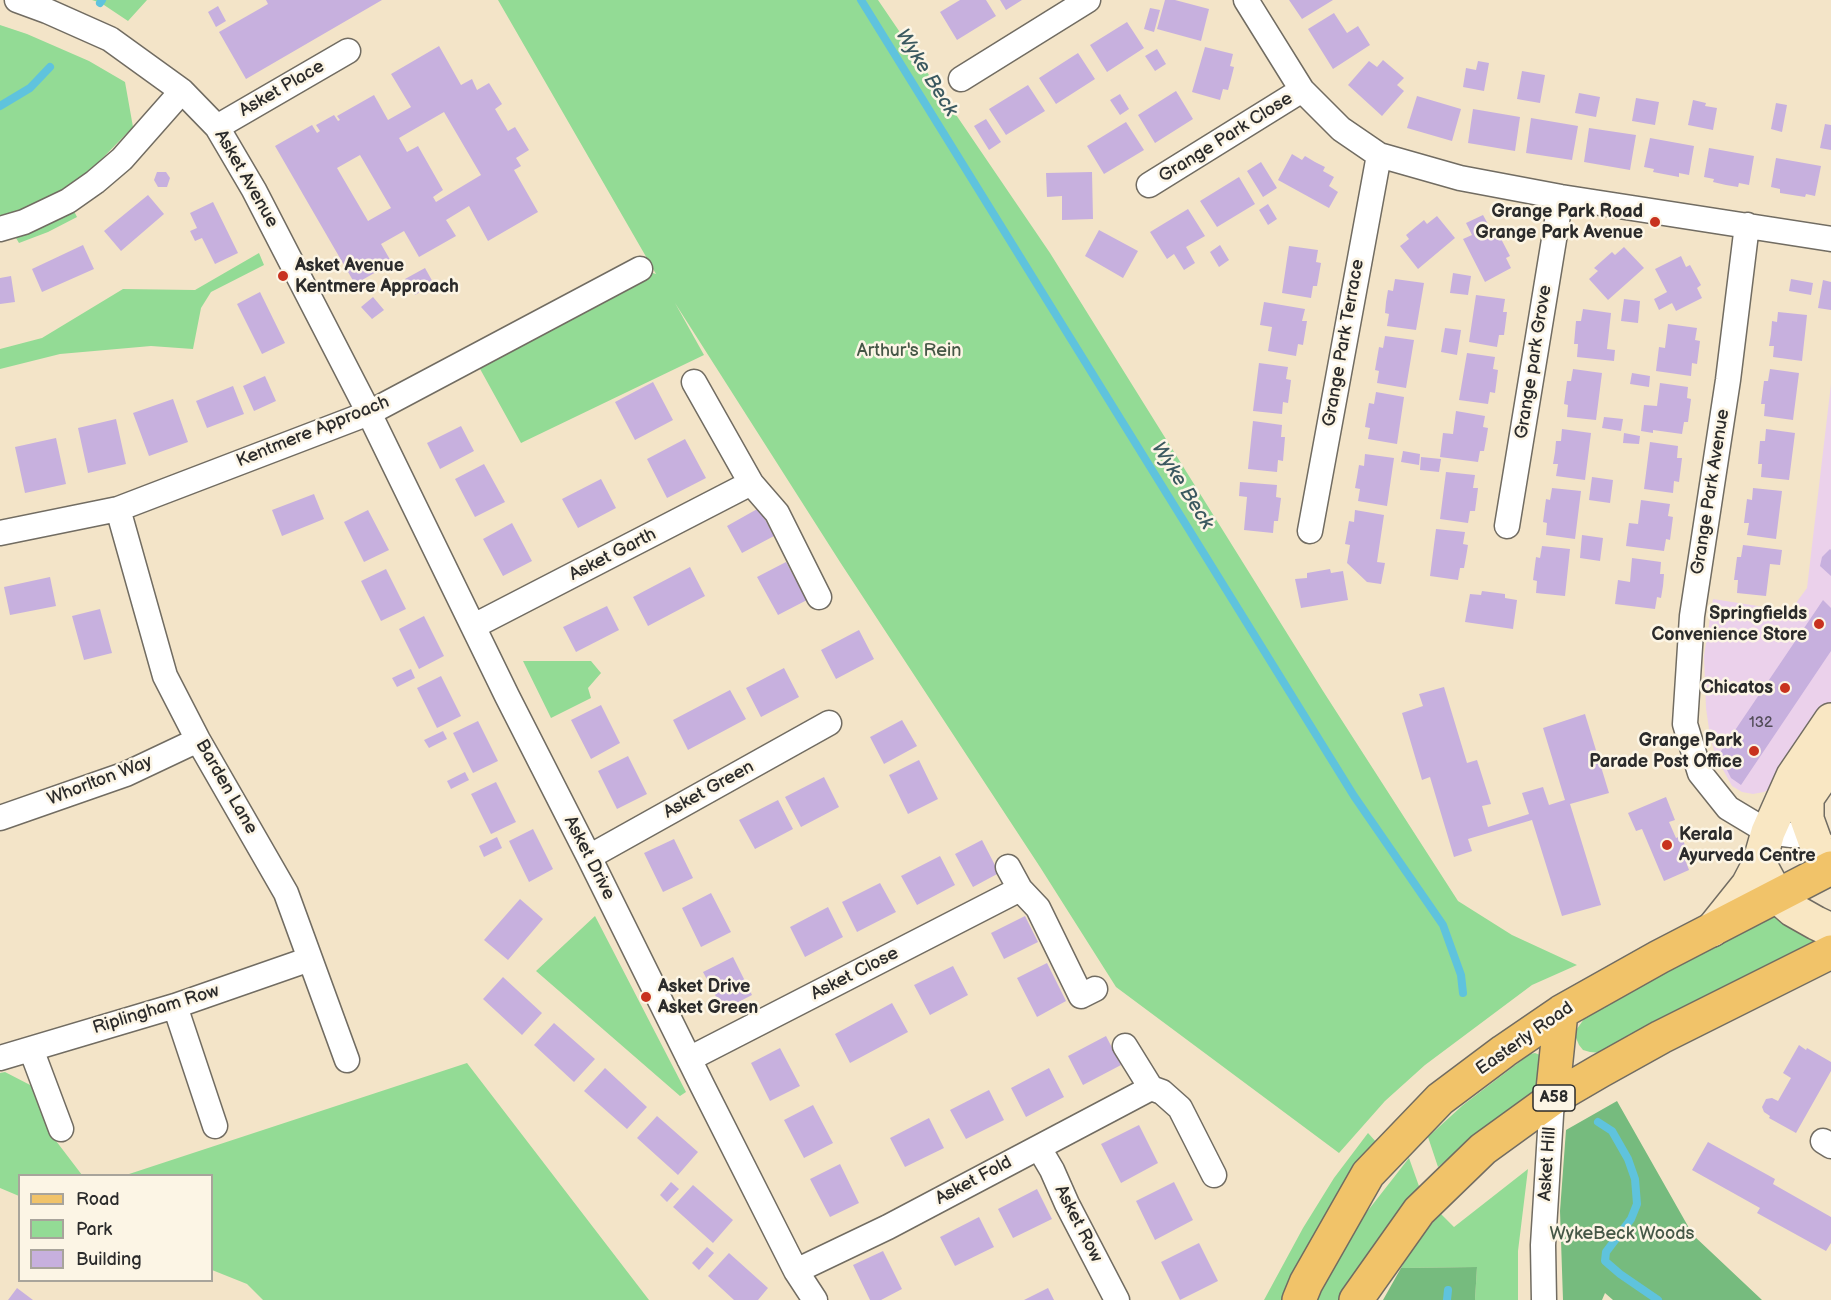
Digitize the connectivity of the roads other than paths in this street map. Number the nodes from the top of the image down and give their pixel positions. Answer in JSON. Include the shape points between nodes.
{"nodes":[{"id":1,"x":17,"y":0,"type":"edge"},
{"id":2,"x":1088,"y":0,"type":"edge"},
{"id":3,"x":1246,"y":0,"type":"edge"},
{"id":4,"x":348,"y":51,"type":"dead end"},
{"id":5,"x":962,"y":79,"type":"dead end"},
{"id":6,"x":1302,"y":90,"type":"junction"},
{"id":7,"x":182,"y":91,"type":"junction"},
{"id":8,"x":217,"y":127,"type":"junction"},
{"id":9,"x":1379,"y":155,"type":"junction"},
{"id":10,"x":1149,"y":185,"type":"dead end"},
{"id":11,"x":1561,"y":197,"type":"junction"},
{"id":12,"x":1747,"y":225,"type":"junction"},
{"id":13,"x":0,"y":229,"type":"edge"},
{"id":14,"x":1831,"y":239,"type":"edge"},
{"id":15,"x":640,"y":269,"type":"dead end"},
{"id":16,"x":694,"y":382,"type":"dead end"},
{"id":17,"x":369,"y":413,"type":"junction"},
{"id":18,"x":750,"y":483,"type":"junction"},
{"id":19,"x":118,"y":509,"type":"junction"},
{"id":20,"x":1507,"y":526,"type":"dead end"},
{"id":21,"x":1310,"y":531,"type":"dead end"},
{"id":22,"x":0,"y":533,"type":"edge"},
{"id":23,"x":819,"y":597,"type":"dead end"},
{"id":24,"x":474,"y":626,"type":"junction"},
{"id":25,"x":1831,"y":720,"type":"edge"},
{"id":26,"x":829,"y":723,"type":"dead end"},
{"id":27,"x":198,"y":740,"type":"junction"},
{"id":28,"x":1831,"y":763,"type":"edge"},
{"id":29,"x":0,"y":818,"type":"edge"},
{"id":30,"x":1768,"y":832,"type":"junction"},
{"id":31,"x":1821,"y":846,"type":"edge"},
{"id":32,"x":590,"y":857,"type":"junction"},
{"id":33,"x":1759,"y":864,"type":"junction"},
{"id":34,"x":1008,"y":867,"type":"dead end"},
{"id":35,"x":1831,"y":868,"type":"edge"},
{"id":36,"x":1020,"y":889,"type":"junction"},
{"id":37,"x":1777,"y":896,"type":"junction"},
{"id":38,"x":1712,"y":930,"type":"junction"},
{"id":39,"x":1831,"y":930,"type":"edge"},
{"id":40,"x":310,"y":959,"type":"junction"},
{"id":41,"x":1823,"y":962,"type":"edge"},
{"id":42,"x":1095,"y":989,"type":"dead end"},
{"id":43,"x":175,"y":1006,"type":"junction"},
{"id":44,"x":1561,"y":1012,"type":"junction"},
{"id":45,"x":1125,"y":1046,"type":"dead end"},
{"id":46,"x":31,"y":1048,"type":"junction"},
{"id":47,"x":1557,"y":1054,"type":"junction"},
{"id":48,"x":0,"y":1058,"type":"edge"},
{"id":49,"x":689,"y":1059,"type":"junction"},
{"id":50,"x":347,"y":1060,"type":"dead end"},
{"id":51,"x":1600,"y":1071,"type":"junction"},
{"id":52,"x":1151,"y":1088,"type":"junction"},
{"id":53,"x":1552,"y":1099,"type":"junction"},
{"id":54,"x":214,"y":1126,"type":"dead end"},
{"id":55,"x":61,"y":1130,"type":"dead end"},
{"id":56,"x":1039,"y":1148,"type":"junction"},
{"id":57,"x":1214,"y":1175,"type":"dead end"},
{"id":58,"x":796,"y":1271,"type":"junction"},
{"id":59,"x":815,"y":1300,"type":"edge"},
{"id":60,"x":1117,"y":1300,"type":"edge"},
{"id":61,"x":1299,"y":1300,"type":"edge"},
{"id":62,"x":1356,"y":1300,"type":"edge"},
{"id":63,"x":1544,"y":1300,"type":"edge"}],
"edges":[{"from":1,"to":7,"type":"street","name":"Asket Avenue","via":[[110,39]]},
{"from":2,"to":5,"type":"street"},
{"from":3,"to":6,"type":"street"},
{"from":4,"to":8,"type":"street","name":"Asket Place"},
{"from":6,"to":9,"type":"street","via":[[1341,129]]},
{"from":6,"to":10,"type":"street","name":"Grange Park Close"},
{"from":7,"to":8,"type":"street","name":"Asket Avenue"},
{"from":7,"to":13,"type":"street","via":[[122,159],[95,182],[59,205]]},
{"from":8,"to":17,"type":"street","name":"Asket Avenue"},
{"from":9,"to":11,"type":"street","via":[[1460,178]]},
{"from":9,"to":21,"type":"street","name":"Grange Park Terrace"},
{"from":11,"to":12,"type":"street"},
{"from":11,"to":20,"type":"street","name":"Grange park Grove"},
{"from":12,"to":14,"type":"street"},
{"from":12,"to":30,"type":"street","name":"Grange Park Avenue","via":[[1692,616],[1685,724],[1700,773],[1728,808]]},
{"from":15,"to":17,"type":"street","name":"Kentmere Approach"},
{"from":16,"to":18,"type":"street"},
{"from":17,"to":19,"type":"street","name":"Kentmere Approach"},
{"from":17,"to":24,"type":"street","name":"Asket Drive"},
{"from":18,"to":23,"type":"street","via":[[777,513]]},
{"from":18,"to":24,"type":"street","name":"Asket Garth"},
{"from":19,"to":22,"type":"street","name":"Kentmere Approach"},
{"from":19,"to":27,"type":"street","name":"Barden Lane","via":[[165,676]]},
{"from":24,"to":32,"type":"street","name":"Asket Drive"},
{"from":25,"to":30,"type":"street","via":[[1793,776]]},
{"from":26,"to":32,"type":"street","name":"Asket Green"},
{"from":27,"to":29,"type":"street","name":"Whorlton Way","via":[[126,774]]},
{"from":27,"to":40,"type":"street","name":"Barden Lane","via":[[286,893]]},
{"from":28,"to":31,"type":"street","via":[[1807,798],[1807,819]]},
{"from":30,"to":31,"type":"street"},
{"from":30,"to":33,"type":"street"},
{"from":32,"to":49,"type":"street","name":"Asket Drive"},
{"from":33,"to":37,"type":"street"},
{"from":33,"to":38,"type":"street","via":[[1748,885]]},
{"from":34,"to":36,"type":"street"},
{"from":35,"to":37,"type":"main road","name":"Easterly Road"},
{"from":36,"to":42,"type":"street","via":[[1038,908],[1081,996]]},
{"from":36,"to":49,"type":"street","name":"Asket Close"},
{"from":37,"to":38,"type":"main road","name":"Easterly Road"},
{"from":37,"to":39,"type":"street","via":[[1793,910]]},
{"from":38,"to":44,"type":"main road","name":"Easterly Road"},
{"from":40,"to":43,"type":"street","name":"Riplingham Row"},
{"from":40,"to":50,"type":"street","name":"Barden Lane"},
{"from":41,"to":51,"type":"main road","number":"A58","via":[[1661,1037]]},
{"from":43,"to":46,"type":"street","name":"Riplingham Row"},
{"from":43,"to":54,"type":"street"},
{"from":44,"to":47,"type":"main road"},
{"from":44,"to":61,"type":"main road","name":"Easterly Road","via":[[1440,1099],[1368,1174]]},
{"from":45,"to":52,"type":"street"},
{"from":46,"to":48,"type":"street","name":"Riplingham Row"},
{"from":46,"to":55,"type":"street"},
{"from":47,"to":51,"type":"main road","via":[[1566,1069],[1582,1073]]},
{"from":47,"to":53,"type":"main road"},
{"from":49,"to":58,"type":"street","name":"Asket Drive"},
{"from":51,"to":53,"type":"main road","number":"A58"},
{"from":52,"to":56,"type":"street","name":"Asket Fold"},
{"from":52,"to":57,"type":"street","via":[[1180,1107]]},
{"from":53,"to":62,"type":"main road","number":"A58","via":[[1483,1149],[1431,1198]]},
{"from":53,"to":63,"type":"street","name":"Asket Hill","via":[[1543,1245]]},
{"from":56,"to":58,"type":"street","name":"Asket Fold"},
{"from":56,"to":60,"type":"street","name":"Asket Row"},
{"from":58,"to":59,"type":"street","name":"Asket Drive"}]}
